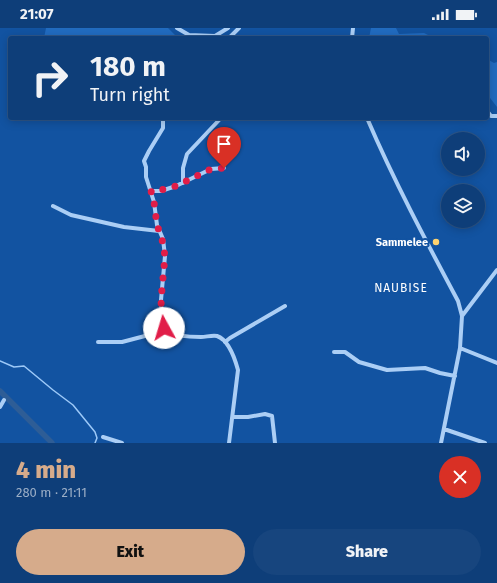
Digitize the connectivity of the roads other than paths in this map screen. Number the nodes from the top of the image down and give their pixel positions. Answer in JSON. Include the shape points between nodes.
{"nodes":[{"id":1,"x":177,"y":28,"type":"edge"},
{"id":2,"x":228,"y":28,"type":"edge"},
{"id":3,"x":239,"y":28,"type":"edge"},
{"id":4,"x":231,"y":36,"type":"edge"},
{"id":5,"x":489,"y":116,"type":"edge"},
{"id":6,"x":497,"y":116,"type":"edge"},
{"id":7,"x":163,"y":120,"type":"edge"},
{"id":8,"x":219,"y":120,"type":"edge"},
{"id":9,"x":368,"y":120,"type":"edge"},
{"id":10,"x":224,"y":168,"type":"dead end"},
{"id":11,"x":183,"y":183,"type":"junction"},
{"id":12,"x":151,"y":191,"type":"junction"},
{"id":13,"x":53,"y":206,"type":"dead end"},
{"id":14,"x":159,"y":231,"type":"junction"},
{"id":15,"x":497,"y":270,"type":"edge"},
{"id":16,"x":285,"y":306,"type":"dead end"},
{"id":17,"x":462,"y":316,"type":"junction"},
{"id":18,"x":164,"y":331,"type":"junction"},
{"id":19,"x":98,"y":342,"type":"dead end"},
{"id":20,"x":225,"y":342,"type":"junction"},
{"id":21,"x":460,"y":348,"type":"junction"},
{"id":22,"x":334,"y":352,"type":"dead end"},
{"id":23,"x":497,"y":363,"type":"edge"},
{"id":24,"x":455,"y":376,"type":"junction"},
{"id":25,"x":4,"y":400,"type":"dead end"},
{"id":26,"x":0,"y":406,"type":"edge"},
{"id":27,"x":232,"y":418,"type":"junction"},
{"id":28,"x":444,"y":429,"type":"junction"},
{"id":29,"x":103,"y":437,"type":"dead end"},
{"id":30,"x":230,"y":442,"type":"edge"},
{"id":31,"x":122,"y":443,"type":"edge"},
{"id":32,"x":275,"y":443,"type":"edge"},
{"id":33,"x":441,"y":443,"type":"edge"},
{"id":34,"x":485,"y":443,"type":"edge"}],
"edges":[{"from":1,"to":2,"type":"street","via":[[189,35],[215,36]]},
{"from":3,"to":4,"type":"street"},
{"from":5,"to":6,"type":"street"},
{"from":7,"to":12,"type":"street","via":[[164,128],[144,161]]},
{"from":8,"to":11,"type":"street","via":[[187,154],[183,168]]},
{"from":9,"to":17,"type":"street","via":[[458,301]]},
{"from":10,"to":11,"type":"street","via":[[211,169]]},
{"from":11,"to":12,"type":"street"},
{"from":12,"to":14,"type":"street"},
{"from":13,"to":14,"type":"street","via":[[71,215],[124,227]]},
{"from":14,"to":18,"type":"street","via":[[165,256],[161,300]]},
{"from":15,"to":17,"type":"street"},
{"from":16,"to":20,"type":"street"},
{"from":17,"to":21,"type":"street"},
{"from":18,"to":19,"type":"street","via":[[122,342]]},
{"from":18,"to":20,"type":"street","via":[[180,336],[216,336]]},
{"from":20,"to":27,"type":"street","via":[[238,370]]},
{"from":21,"to":23,"type":"street"},
{"from":21,"to":24,"type":"street"},
{"from":22,"to":24,"type":"street","via":[[345,352],[359,362],[387,370],[425,368]]},
{"from":24,"to":28,"type":"street"},
{"from":25,"to":26,"type":"street"},
{"from":27,"to":30,"type":"street"},
{"from":27,"to":32,"type":"street","via":[[265,414],[272,416]]},
{"from":28,"to":33,"type":"street"},
{"from":28,"to":34,"type":"street"},
{"from":29,"to":31,"type":"street"}]}
